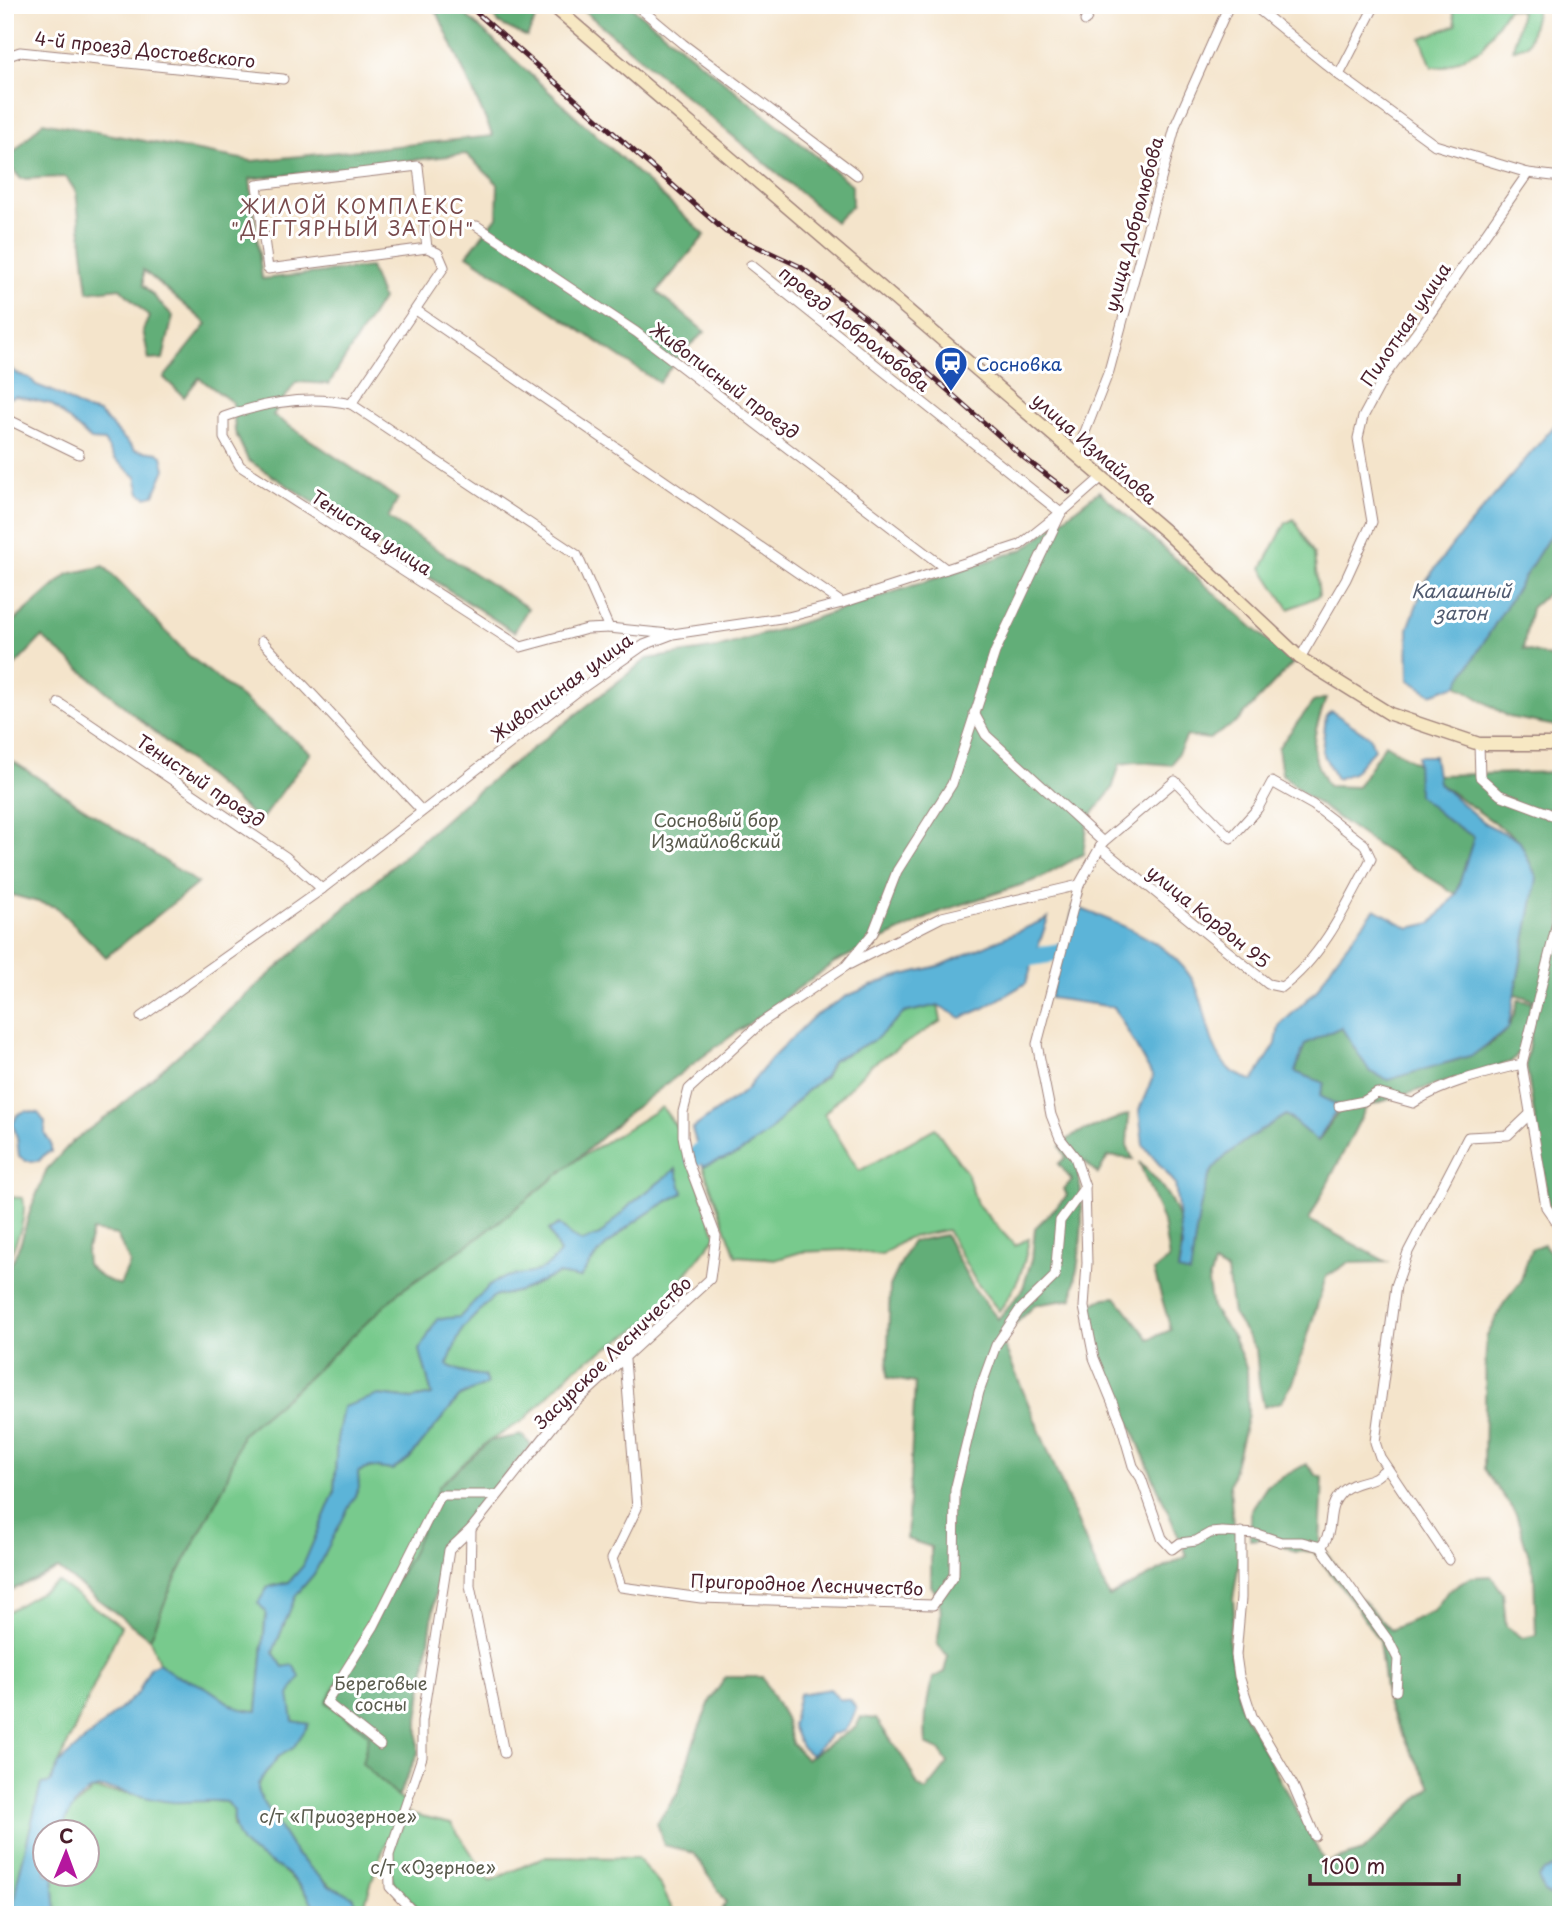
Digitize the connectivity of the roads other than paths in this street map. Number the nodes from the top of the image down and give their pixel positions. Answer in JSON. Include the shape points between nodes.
{"nodes":[{"id":1,"x":552,"y":5,"type":"edge"},
{"id":2,"x":636,"y":5,"type":"edge"},
{"id":3,"x":1094,"y":5,"type":"edge"},
{"id":4,"x":1229,"y":5,"type":"edge"},
{"id":5,"x":1253,"y":5,"type":"edge"},
{"id":6,"x":1375,"y":5,"type":"edge"},
{"id":7,"x":1085,"y":21,"type":"dead end"},
{"id":8,"x":5,"y":57,"type":"edge"},
{"id":9,"x":1339,"y":75,"type":"junction"},
{"id":10,"x":283,"y":79,"type":"dead end"},
{"id":11,"x":1528,"y":173,"type":"junction"},
{"id":12,"x":857,"y":174,"type":"dead end"},
{"id":13,"x":1561,"y":177,"type":"edge"},
{"id":14,"x":477,"y":226,"type":"dead end"},
{"id":15,"x":427,"y":248,"type":"junction"},
{"id":16,"x":751,"y":265,"type":"dead end"},
{"id":17,"x":416,"y":310,"type":"junction"},
{"id":18,"x":351,"y":404,"type":"junction"},
{"id":19,"x":5,"y":418,"type":"edge"},
{"id":20,"x":79,"y":454,"type":"dead end"},
{"id":21,"x":1076,"y":455,"type":"junction"},
{"id":22,"x":1102,"y":477,"type":"junction"},
{"id":23,"x":1061,"y":513,"type":"junction"},
{"id":24,"x":946,"y":569,"type":"junction"},
{"id":25,"x":842,"y":603,"type":"junction"},
{"id":26,"x":609,"y":628,"type":"junction"},
{"id":27,"x":673,"y":634,"type":"junction"},
{"id":28,"x":262,"y":641,"type":"dead end"},
{"id":29,"x":1300,"y":658,"type":"junction"},
{"id":30,"x":59,"y":703,"type":"dead end"},
{"id":31,"x":974,"y":713,"type":"junction"},
{"id":32,"x":1479,"y":744,"type":"junction"},
{"id":33,"x":1561,"y":744,"type":"edge"},
{"id":34,"x":422,"y":811,"type":"junction"},
{"id":35,"x":1561,"y":821,"type":"edge"},
{"id":36,"x":1102,"y":844,"type":"junction"},
{"id":37,"x":1079,"y":885,"type":"junction"},
{"id":38,"x":322,"y":889,"type":"junction"},
{"id":39,"x":1561,"y":907,"type":"edge"},
{"id":40,"x":846,"y":966,"type":"junction"},
{"id":41,"x":141,"y":1017,"type":"dead end"},
{"id":42,"x":1522,"y":1063,"type":"junction"},
{"id":43,"x":1339,"y":1106,"type":"dead end"},
{"id":44,"x":1530,"y":1114,"type":"junction"},
{"id":45,"x":1085,"y":1186,"type":"junction"},
{"id":46,"x":1561,"y":1228,"type":"edge"},
{"id":47,"x":625,"y":1360,"type":"junction"},
{"id":48,"x":1387,"y":1468,"type":"junction"},
{"id":49,"x":497,"y":1496,"type":"junction"},
{"id":50,"x":471,"y":1529,"type":"junction"},
{"id":51,"x":1241,"y":1532,"type":"junction"},
{"id":52,"x":1321,"y":1547,"type":"junction"},
{"id":53,"x":1449,"y":1560,"type":"dead end"},
{"id":54,"x":1396,"y":1691,"type":"dead end"},
{"id":55,"x":380,"y":1745,"type":"dead end"},
{"id":56,"x":503,"y":1753,"type":"dead end"},
{"id":57,"x":1315,"y":1836,"type":"dead end"},
{"id":58,"x":416,"y":1915,"type":"edge"}],
"edges":[{"from":1,"to":21,"type":"main road","name":"улица Измайлова"},
{"from":2,"to":12,"type":"street"},
{"from":3,"to":7,"type":"street"},
{"from":4,"to":21,"type":"street","name":"улица Добролюбова","via":[[1176,124],[1109,371]]},
{"from":5,"to":9,"type":"street"},
{"from":6,"to":9,"type":"street"},
{"from":8,"to":10,"type":"street","name":"4-й проезд Достоевского","via":[[20,52]]},
{"from":9,"to":11,"type":"street","via":[[1434,145]]},
{"from":11,"to":13,"type":"street"},
{"from":11,"to":29,"type":"street","name":"Пилотная улица","via":[[1386,374],[1363,417],[1359,438],[1372,522],[1346,579]]},
{"from":14,"to":24,"type":"street","name":"Живописный проезд","via":[[636,332]]},
{"from":15,"to":15,"type":"street","via":[[418,166],[257,185],[268,269]]},
{"from":15,"to":17,"type":"street","via":[[438,253],[444,267]]},
{"from":16,"to":23,"type":"street","name":"проезд Добролюбова"},
{"from":17,"to":18,"type":"street"},
{"from":17,"to":25,"type":"street"},
{"from":18,"to":26,"type":"street","via":[[577,555]]},
{"from":18,"to":26,"type":"street","name":"Тенистая улица","via":[[299,399],[247,409],[224,417],[224,438],[240,466],[521,647],[587,629]]},
{"from":19,"to":20,"type":"street"},
{"from":21,"to":22,"type":"main road","name":"улица Измайлова"},
{"from":22,"to":23,"type":"street"},
{"from":22,"to":29,"type":"main road","name":"улица Измайлова"},
{"from":23,"to":24,"type":"street","name":"Живописная улица","via":[[1020,545]]},
{"from":23,"to":31,"type":"street","name":"Засурское Лесничество","via":[[995,652]]},
{"from":24,"to":25,"type":"street","name":"Живописная улица"},
{"from":25,"to":27,"type":"street","name":"Живописная улица","via":[[788,617]]},
{"from":26,"to":27,"type":"street","name":"Тенистая улица"},
{"from":27,"to":34,"type":"street","name":"Живописная улица","via":[[644,645],[578,691]]},
{"from":28,"to":34,"type":"street"},
{"from":29,"to":32,"type":"main road","name":"улица Измайлова","via":[[1390,714]]},
{"from":30,"to":38,"type":"street","name":"Тенистый проезд","via":[[286,857]]},
{"from":31,"to":36,"type":"street","name":"улица Кордон 95","via":[[986,735]]},
{"from":31,"to":40,"type":"street","name":"Засурское Лесничество","via":[[952,784],[897,871],[873,933]]},
{"from":32,"to":33,"type":"main road","name":"улица Измайлова"},
{"from":32,"to":35,"type":"street","via":[[1480,777],[1500,795]]},
{"from":34,"to":38,"type":"street","name":"Живописная улица"},
{"from":36,"to":36,"type":"street","name":"улица Кордон 95","via":[[1268,984],[1282,987],[1301,973],[1323,942],[1371,859],[1364,844],[1313,805],[1272,782],[1258,808],[1231,838],[1175,781]]},
{"from":36,"to":37,"type":"street","name":"улица Кордон 95"},
{"from":37,"to":40,"type":"street","via":[[942,917]]},
{"from":37,"to":45,"type":"street","name":"улица Кордон 95","via":[[1037,1044],[1051,1115],[1060,1138],[1075,1157]]},
{"from":38,"to":41,"type":"street","name":"Живописная улица"},
{"from":39,"to":42,"type":"street"},
{"from":40,"to":47,"type":"street","name":"Засурское Лесничество","via":[[762,1022],[689,1089],[683,1136],[716,1236],[710,1279]]},
{"from":42,"to":43,"type":"street","via":[[1431,1091],[1413,1103],[1377,1093]]},
{"from":42,"to":44,"type":"street"},
{"from":44,"to":46,"type":"street","via":[[1546,1207]]},
{"from":44,"to":48,"type":"street","via":[[1508,1135],[1468,1137],[1408,1252],[1396,1286],[1375,1431]]},
{"from":45,"to":47,"type":"street","name":"Пригородное Лесничество","via":[[1060,1221],[1055,1276],[1018,1311],[996,1345],[979,1392],[955,1490],[954,1575],[933,1605],[701,1598],[621,1587],[612,1559],[637,1508]]},
{"from":45,"to":51,"type":"street","name":"улица Кордон 95","via":[[1084,1307],[1094,1358],[1162,1538],[1172,1549],[1210,1533]]},
{"from":47,"to":49,"type":"street","name":"Засурское Лесничество","via":[[562,1415]]},
{"from":48,"to":52,"type":"street","via":[[1342,1492],[1330,1515],[1330,1537]]},
{"from":48,"to":53,"type":"street"},
{"from":49,"to":50,"type":"street","name":"Засурское Лесничество"},
{"from":49,"to":55,"type":"street","via":[[440,1495],[374,1626],[326,1702]]},
{"from":50,"to":56,"type":"street","via":[[470,1586]]},
{"from":50,"to":58,"type":"street","name":"Засурское Лесничество","via":[[449,1550],[422,1721],[422,1757],[389,1855],[390,1886]]},
{"from":51,"to":52,"type":"street"},
{"from":51,"to":57,"type":"street","via":[[1239,1676],[1252,1716],[1293,1785]]},
{"from":52,"to":54,"type":"street","via":[[1398,1658]]}]}
